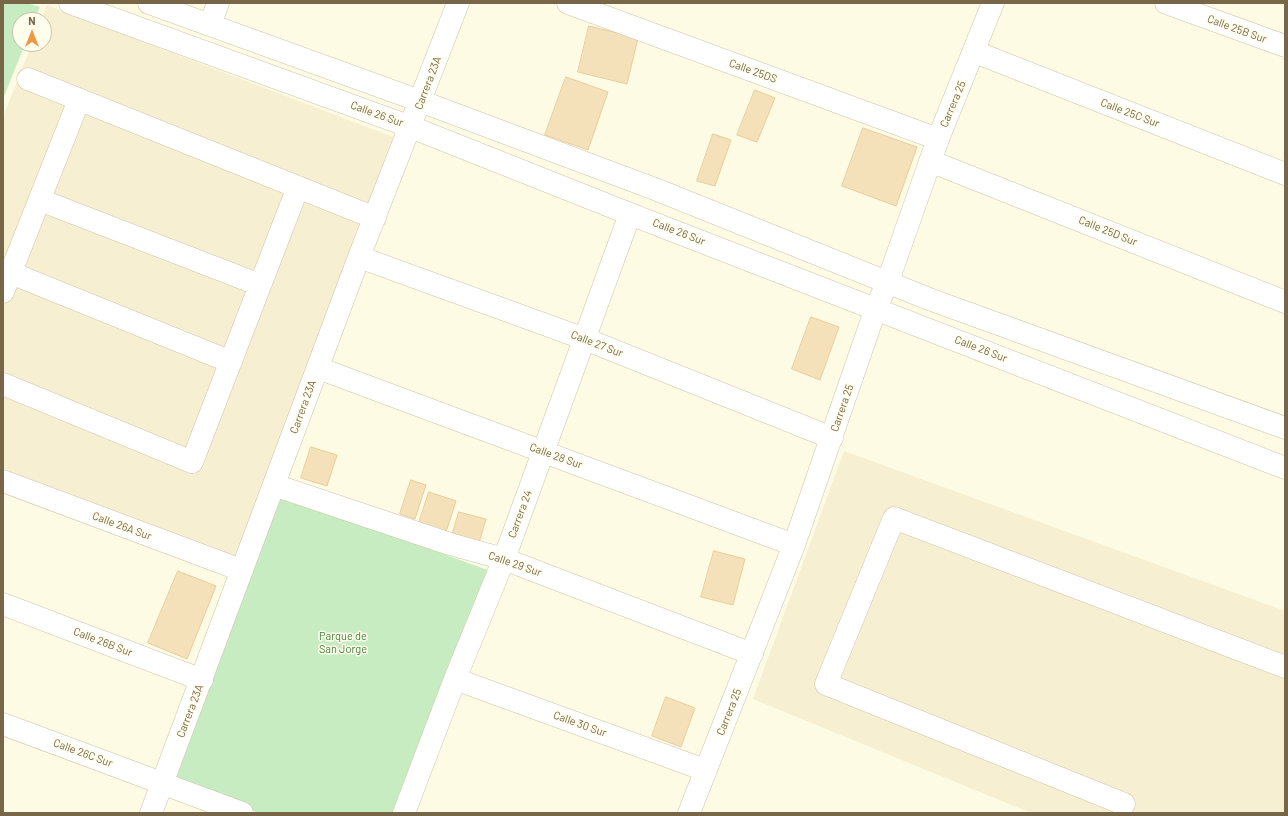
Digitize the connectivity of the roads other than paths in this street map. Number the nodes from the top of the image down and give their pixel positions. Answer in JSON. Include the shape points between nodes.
{"nodes":[{"id":1,"x":70,"y":3,"type":"edge"},
{"id":2,"x":149,"y":3,"type":"edge"},
{"id":3,"x":218,"y":3,"type":"edge"},
{"id":4,"x":458,"y":3,"type":"edge"},
{"id":5,"x":568,"y":3,"type":"edge"},
{"id":6,"x":1166,"y":3,"type":"edge"},
{"id":7,"x":987,"y":5,"type":"edge"},
{"id":8,"x":210,"y":25,"type":"junction"},
{"id":9,"x":1285,"y":46,"type":"edge"},
{"id":10,"x":975,"y":52,"type":"junction"},
{"id":11,"x":28,"y":79,"type":"dead end"},
{"id":12,"x":79,"y":100,"type":"junction"},
{"id":13,"x":420,"y":101,"type":"junction"},
{"id":14,"x":411,"y":126,"type":"junction"},
{"id":15,"x":938,"y":139,"type":"junction"},
{"id":16,"x":930,"y":161,"type":"junction"},
{"id":17,"x":1285,"y":174,"type":"edge"},
{"id":18,"x":298,"y":187,"type":"junction"},
{"id":19,"x":40,"y":200,"type":"junction"},
{"id":20,"x":630,"y":214,"type":"junction"},
{"id":21,"x":375,"y":218,"type":"junction"},
{"id":22,"x":359,"y":257,"type":"junction"},
{"id":23,"x":888,"y":281,"type":"junction"},
{"id":24,"x":7,"y":282,"type":"edge"},
{"id":25,"x":260,"y":285,"type":"junction"},
{"id":26,"x":1285,"y":302,"type":"edge"},
{"id":27,"x":876,"y":308,"type":"junction"},
{"id":28,"x":585,"y":339,"type":"junction"},
{"id":29,"x":230,"y":362,"type":"junction"},
{"id":30,"x":318,"y":368,"type":"junction"},
{"id":31,"x":3,"y":384,"type":"edge"},
{"id":32,"x":1285,"y":428,"type":"edge"},
{"id":33,"x":832,"y":438,"type":"junction"},
{"id":34,"x":542,"y":451,"type":"junction"},
{"id":35,"x":1285,"y":468,"type":"edge"},
{"id":36,"x":3,"y":482,"type":"edge"},
{"id":37,"x":274,"y":485,"type":"junction"},
{"id":38,"x":794,"y":545,"type":"junction"},
{"id":39,"x":504,"y":559,"type":"junction"},
{"id":40,"x":241,"y":570,"type":"junction"},
{"id":41,"x":3,"y":604,"type":"edge"},
{"id":42,"x":752,"y":654,"type":"junction"},
{"id":43,"x":1285,"y":667,"type":"edge"},
{"id":44,"x":455,"y":679,"type":"junction"},
{"id":45,"x":202,"y":680,"type":"junction"},
{"id":46,"x":3,"y":724,"type":"edge"},
{"id":47,"x":705,"y":770,"type":"junction"},
{"id":48,"x":163,"y":783,"type":"junction"},
{"id":49,"x":1124,"y":804,"type":"dead end"},
{"id":50,"x":151,"y":813,"type":"edge"},
{"id":51,"x":242,"y":813,"type":"edge"},
{"id":52,"x":404,"y":813,"type":"edge"},
{"id":53,"x":689,"y":813,"type":"edge"}],
"edges":[{"from":1,"to":14,"type":"street","name":"Calle 26 Sur"},
{"from":2,"to":8,"type":"street"},
{"from":3,"to":8,"type":"street"},
{"from":4,"to":13,"type":"street","name":"Carrera 23A"},
{"from":5,"to":15,"type":"street","name":"Calle 25DS"},
{"from":6,"to":9,"type":"street","name":"Calle 25B Sur"},
{"from":7,"to":10,"type":"street","name":"Carrera 25"},
{"from":8,"to":13,"type":"street"},
{"from":10,"to":15,"type":"street","name":"Carrera 25"},
{"from":10,"to":17,"type":"street","name":"Calle 25C Sur"},
{"from":11,"to":12,"type":"street"},
{"from":12,"to":18,"type":"street"},
{"from":12,"to":19,"type":"street"},
{"from":13,"to":14,"type":"street","name":"Carrera 23A"},
{"from":13,"to":23,"type":"street","via":[[655,189]]},
{"from":14,"to":20,"type":"street","name":"Calle 26 Sur"},
{"from":14,"to":21,"type":"street","name":"Carrera 23A"},
{"from":15,"to":16,"type":"street","name":"Carrera 25"},
{"from":16,"to":23,"type":"street","name":"Carrera 25"},
{"from":16,"to":26,"type":"street","name":"Calle 25D Sur"},
{"from":18,"to":21,"type":"street"},
{"from":18,"to":25,"type":"street"},
{"from":19,"to":24,"type":"street"},
{"from":19,"to":25,"type":"street"},
{"from":20,"to":27,"type":"street","name":"Calle 26 Sur"},
{"from":20,"to":28,"type":"street","name":"Carrera 24"},
{"from":21,"to":22,"type":"street","name":"Carrera 23A"},
{"from":22,"to":28,"type":"street","name":"Calle 27 Sur"},
{"from":22,"to":30,"type":"street","name":"Carrera 23A"},
{"from":23,"to":27,"type":"street","name":"Carrera 25"},
{"from":23,"to":32,"type":"street","via":[[929,299]]},
{"from":24,"to":29,"type":"street"},
{"from":25,"to":29,"type":"street"},
{"from":27,"to":33,"type":"street","name":"Carrera 25"},
{"from":27,"to":35,"type":"street","name":"Calle 26 Sur"},
{"from":28,"to":33,"type":"street","name":"Calle 27 Sur"},
{"from":28,"to":34,"type":"street","name":"Carrera 24"},
{"from":29,"to":31,"type":"street","via":[[192,462]]},
{"from":30,"to":34,"type":"street","name":"Calle 28 Sur"},
{"from":30,"to":37,"type":"street","name":"Carrera 23A"},
{"from":33,"to":38,"type":"street","name":"Carrera 25"},
{"from":34,"to":38,"type":"street","name":"Calle 28 Sur"},
{"from":34,"to":39,"type":"street","name":"Carrera 24"},
{"from":36,"to":40,"type":"street","name":"Calle 26A Sur"},
{"from":37,"to":39,"type":"street","name":"Calle 29 Sur","via":[[450,544]]},
{"from":37,"to":40,"type":"street","name":"Carrera 23A"},
{"from":38,"to":42,"type":"street","name":"Carrera 25"},
{"from":39,"to":42,"type":"street","name":"Calle 29 Sur"},
{"from":39,"to":44,"type":"street","name":"Carrera 24"},
{"from":40,"to":45,"type":"street","name":"Carrera 23A"},
{"from":41,"to":45,"type":"street","name":"Calle 26B Sur"},
{"from":42,"to":47,"type":"street","name":"Carrera 25"},
{"from":43,"to":49,"type":"street","via":[[894,518],[826,684]]},
{"from":44,"to":47,"type":"street","name":"Calle 30 Sur"},
{"from":44,"to":52,"type":"street","name":"Carrera 24"},
{"from":45,"to":48,"type":"street","name":"Carrera 23A"},
{"from":46,"to":48,"type":"street","name":"Calle 26C Sur"},
{"from":47,"to":53,"type":"street","name":"Carrera 25"},
{"from":48,"to":50,"type":"street","name":"Carrera 23A"},
{"from":48,"to":51,"type":"street","name":"Calle 26C Sur"}]}
